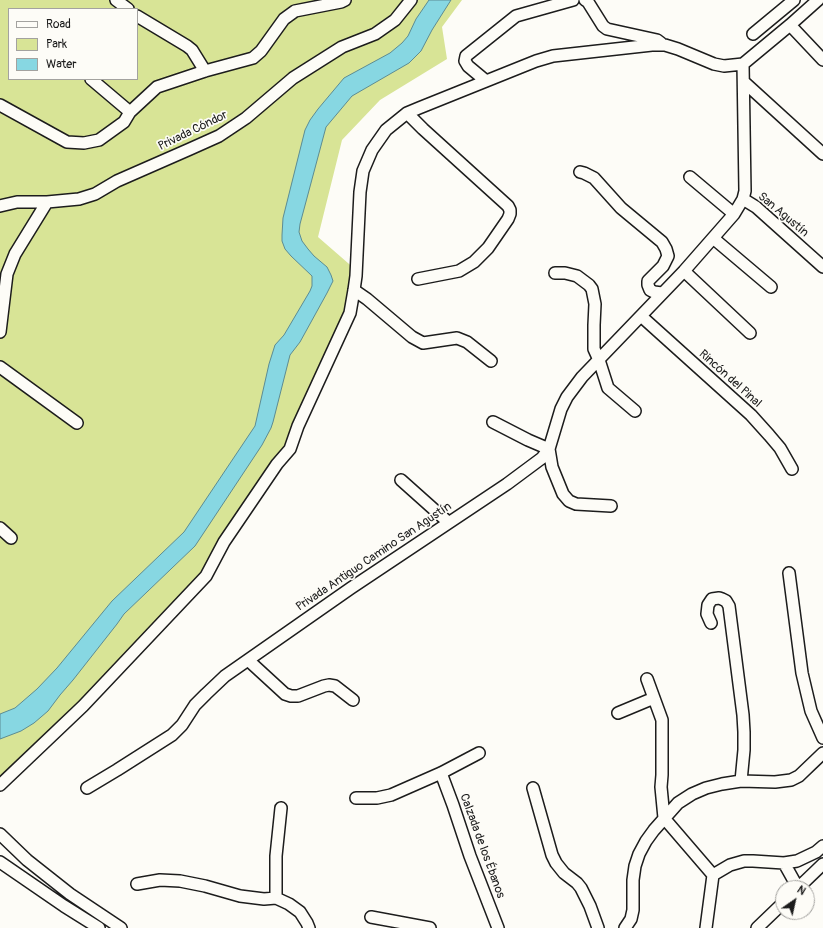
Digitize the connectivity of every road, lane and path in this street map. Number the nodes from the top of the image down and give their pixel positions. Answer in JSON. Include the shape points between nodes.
{"nodes":[{"id":1,"x":116,"y":0,"type":"edge"},
{"id":2,"x":346,"y":0,"type":"edge"},
{"id":3,"x":411,"y":0,"type":"edge"},
{"id":4,"x":573,"y":0,"type":"edge"},
{"id":5,"x":585,"y":0,"type":"edge"},
{"id":6,"x":794,"y":0,"type":"edge"},
{"id":7,"x":818,"y":0,"type":"edge"},
{"id":8,"x":127,"y":8,"type":"edge"},
{"id":9,"x":138,"y":17,"type":"edge"},
{"id":10,"x":790,"y":25,"type":"junction"},
{"id":11,"x":753,"y":34,"type":"dead end"},
{"id":12,"x":665,"y":45,"type":"junction"},
{"id":13,"x":823,"y":60,"type":"edge"},
{"id":14,"x":743,"y":64,"type":"junction"},
{"id":15,"x":204,"y":71,"type":"junction"},
{"id":16,"x":92,"y":80,"type":"edge"},
{"id":17,"x":486,"y":81,"type":"junction"},
{"id":18,"x":744,"y":82,"type":"junction"},
{"id":19,"x":0,"y":105,"type":"edge"},
{"id":20,"x":130,"y":112,"type":"junction"},
{"id":21,"x":407,"y":113,"type":"junction"},
{"id":22,"x":823,"y":154,"type":"edge"},
{"id":23,"x":580,"y":172,"type":"dead end"},
{"id":24,"x":690,"y":177,"type":"dead end"},
{"id":25,"x":743,"y":199,"type":"junction"},
{"id":26,"x":47,"y":202,"type":"junction"},
{"id":27,"x":0,"y":206,"type":"edge"},
{"id":28,"x":734,"y":214,"type":"junction"},
{"id":29,"x":713,"y":238,"type":"junction"},
{"id":30,"x":823,"y":267,"type":"edge"},
{"id":31,"x":684,"y":271,"type":"junction"},
{"id":32,"x":555,"y":273,"type":"dead end"},
{"id":33,"x":418,"y":279,"type":"dead end"},
{"id":34,"x":771,"y":287,"type":"dead end"},
{"id":35,"x":354,"y":290,"type":"junction"},
{"id":36,"x":662,"y":294,"type":"junction"},
{"id":37,"x":641,"y":316,"type":"junction"},
{"id":38,"x":0,"y":332,"type":"edge"},
{"id":39,"x":750,"y":333,"type":"dead end"},
{"id":40,"x":599,"y":360,"type":"junction"},
{"id":41,"x":491,"y":361,"type":"dead end"},
{"id":42,"x":0,"y":367,"type":"edge"},
{"id":43,"x":635,"y":411,"type":"dead end"},
{"id":44,"x":493,"y":422,"type":"dead end"},
{"id":45,"x":78,"y":423,"type":"dead end"},
{"id":46,"x":549,"y":449,"type":"junction"},
{"id":47,"x":792,"y":469,"type":"dead end"},
{"id":48,"x":401,"y":480,"type":"dead end"},
{"id":49,"x":611,"y":506,"type":"dead end"},
{"id":50,"x":448,"y":522,"type":"junction"},
{"id":51,"x":0,"y":528,"type":"edge"},
{"id":52,"x":10,"y":538,"type":"dead end"},
{"id":53,"x":789,"y":573,"type":"dead end"},
{"id":54,"x":711,"y":623,"type":"dead end"},
{"id":55,"x":248,"y":660,"type":"junction"},
{"id":56,"x":647,"y":679,"type":"dead end"},
{"id":57,"x":654,"y":698,"type":"junction"},
{"id":58,"x":353,"y":700,"type":"dead end"},
{"id":59,"x":618,"y":713,"type":"dead end"},
{"id":60,"x":823,"y":738,"type":"edge"},
{"id":61,"x":479,"y":753,"type":"dead end"},
{"id":62,"x":823,"y":753,"type":"edge"},
{"id":63,"x":441,"y":773,"type":"junction"},
{"id":64,"x":741,"y":781,"type":"junction"},
{"id":65,"x":0,"y":785,"type":"edge"},
{"id":66,"x":87,"y":788,"type":"dead end"},
{"id":67,"x":533,"y":788,"type":"dead end"},
{"id":68,"x":356,"y":798,"type":"dead end"},
{"id":69,"x":281,"y":808,"type":"dead end"},
{"id":70,"x":664,"y":818,"type":"junction"},
{"id":71,"x":0,"y":834,"type":"edge"},
{"id":72,"x":823,"y":846,"type":"edge"},
{"id":73,"x":0,"y":862,"type":"edge"},
{"id":74,"x":784,"y":863,"type":"junction"},
{"id":75,"x":823,"y":864,"type":"edge"},
{"id":76,"x":713,"y":875,"type":"junction"},
{"id":77,"x":794,"y":880,"type":"edge"},
{"id":78,"x":806,"y":880,"type":"edge"},
{"id":79,"x":137,"y":884,"type":"dead end"},
{"id":80,"x":276,"y":898,"type":"junction"},
{"id":81,"x":775,"y":911,"type":"edge"},
{"id":82,"x":371,"y":917,"type":"dead end"},
{"id":83,"x":98,"y":928,"type":"edge"},
{"id":84,"x":121,"y":928,"type":"edge"},
{"id":85,"x":309,"y":928,"type":"edge"},
{"id":86,"x":430,"y":928,"type":"edge"},
{"id":87,"x":498,"y":928,"type":"edge"},
{"id":88,"x":598,"y":928,"type":"edge"},
{"id":89,"x":625,"y":928,"type":"edge"},
{"id":90,"x":706,"y":928,"type":"edge"},
{"id":91,"x":758,"y":928,"type":"edge"}],
"edges":[{"from":1,"to":8,"type":"street"},
{"from":2,"to":15,"type":"street","via":[[295,11],[284,19],[253,58]]},
{"from":3,"to":26,"type":"street","name":"Privada Cóndor","via":[[395,20],[375,34],[342,47],[299,74],[246,118],[219,136],[117,181],[95,194],[79,199]]},
{"from":4,"to":17,"type":"street","via":[[516,16],[466,56],[468,66]]},
{"from":5,"to":12,"type":"street","via":[[603,26],[608,29],[657,40]]},
{"from":6,"to":11,"type":"street"},
{"from":7,"to":10,"type":"street"},
{"from":9,"to":15,"type":"street","via":[[188,46]]},
{"from":10,"to":13,"type":"street"},
{"from":10,"to":14,"type":"street"},
{"from":12,"to":14,"type":"street","via":[[714,64]]},
{"from":12,"to":17,"type":"street","via":[[553,56]]},
{"from":14,"to":18,"type":"street"},
{"from":15,"to":20,"type":"street","via":[[157,87]]},
{"from":16,"to":20,"type":"street"},
{"from":17,"to":21,"type":"street"},
{"from":18,"to":22,"type":"street"},
{"from":18,"to":25,"type":"street"},
{"from":19,"to":20,"type":"street","via":[[67,142],[84,143],[99,140],[124,122]]},
{"from":21,"to":33,"type":"street","via":[[510,210],[508,219],[488,248],[474,262],[459,271]]},
{"from":21,"to":35,"type":"street","via":[[386,130],[372,150],[363,171]]},
{"from":23,"to":36,"type":"street","via":[[594,178],[620,208],[662,242],[668,256],[663,266],[648,281],[648,285],[650,290]]},
{"from":24,"to":28,"type":"street"},
{"from":25,"to":28,"type":"street","name":"Privada Antiguo Camino San Agustín"},
{"from":25,"to":30,"type":"street","name":"San Agustín"},
{"from":26,"to":27,"type":"street","name":"Privada Cóndor","via":[[17,202]]},
{"from":26,"to":38,"type":"street","via":[[15,254],[7,274]]},
{"from":28,"to":29,"type":"street","name":"Privada Antiguo Camino San Agustín"},
{"from":29,"to":31,"type":"street","name":"Privada Antiguo Camino San Agustín"},
{"from":29,"to":34,"type":"street"},
{"from":31,"to":36,"type":"street","name":"Privada Antiguo Camino San Agustín"},
{"from":31,"to":39,"type":"street"},
{"from":32,"to":40,"type":"street","via":[[577,276],[592,289],[595,304],[594,349]]},
{"from":35,"to":41,"type":"street","via":[[412,337],[423,342],[457,338],[467,342]]},
{"from":35,"to":65,"type":"street","via":[[350,313],[290,449],[224,542],[206,576],[83,706]]},
{"from":36,"to":37,"type":"street","name":"Privada Antiguo Camino San Agustín"},
{"from":37,"to":40,"type":"street","name":"Privada Antiguo Camino San Agustín"},
{"from":37,"to":47,"type":"street","name":"Rincón del Pinal","via":[[751,415],[780,448]]},
{"from":40,"to":43,"type":"street","via":[[608,388]]},
{"from":40,"to":46,"type":"street","name":"Privada Antiguo Camino San Agustín","via":[[567,397]]},
{"from":42,"to":45,"type":"street"},
{"from":44,"to":46,"type":"street"},
{"from":46,"to":49,"type":"street","via":[[552,467],[563,494],[569,501],[576,504]]},
{"from":46,"to":50,"type":"street","name":"Privada Antiguo Camino San Agustín","via":[[542,458],[519,475]]},
{"from":48,"to":50,"type":"street"},
{"from":50,"to":55,"type":"street","name":"Privada Antiguo Camino San Agustín"},
{"from":51,"to":52,"type":"street"},
{"from":53,"to":60,"type":"street","via":[[802,673],[811,711]]},
{"from":54,"to":64,"type":"street","via":[[707,614],[708,605],[712,599],[722,599],[728,606],[743,715],[744,750]]},
{"from":55,"to":58,"type":"street","via":[[285,694],[298,696],[329,685],[336,686]]},
{"from":55,"to":66,"type":"street","name":"Privada Antiguo Camino San Agustín","via":[[225,676],[206,694],[172,735]]},
{"from":56,"to":57,"type":"street"},
{"from":57,"to":59,"type":"street"},
{"from":57,"to":70,"type":"street","via":[[662,720],[661,788]]},
{"from":61,"to":63,"type":"street"},
{"from":62,"to":64,"type":"street","via":[[792,780]]},
{"from":63,"to":68,"type":"street","via":[[391,795]]},
{"from":63,"to":87,"type":"street","name":"Calzada de los Ébanos"},
{"from":64,"to":70,"type":"street","via":[[716,785],[692,794]]},
{"from":67,"to":88,"type":"street","via":[[552,855],[564,873],[581,888]]},
{"from":69,"to":80,"type":"street","via":[[276,856]]},
{"from":70,"to":76,"type":"street"},
{"from":70,"to":89,"type":"street","via":[[639,854],[633,880],[633,910],[631,920]]},
{"from":71,"to":84,"type":"street","via":[[27,860],[70,894]]},
{"from":72,"to":74,"type":"street","via":[[797,861]]},
{"from":73,"to":83,"type":"street"},
{"from":74,"to":76,"type":"street","via":[[744,861],[730,865]]},
{"from":74,"to":77,"type":"street"},
{"from":75,"to":78,"type":"street"},
{"from":76,"to":90,"type":"street"},
{"from":79,"to":80,"type":"street","via":[[160,880],[180,881],[240,896]]},
{"from":80,"to":85,"type":"street","via":[[300,912]]},
{"from":81,"to":91,"type":"street"},
{"from":82,"to":86,"type":"street"}]}
